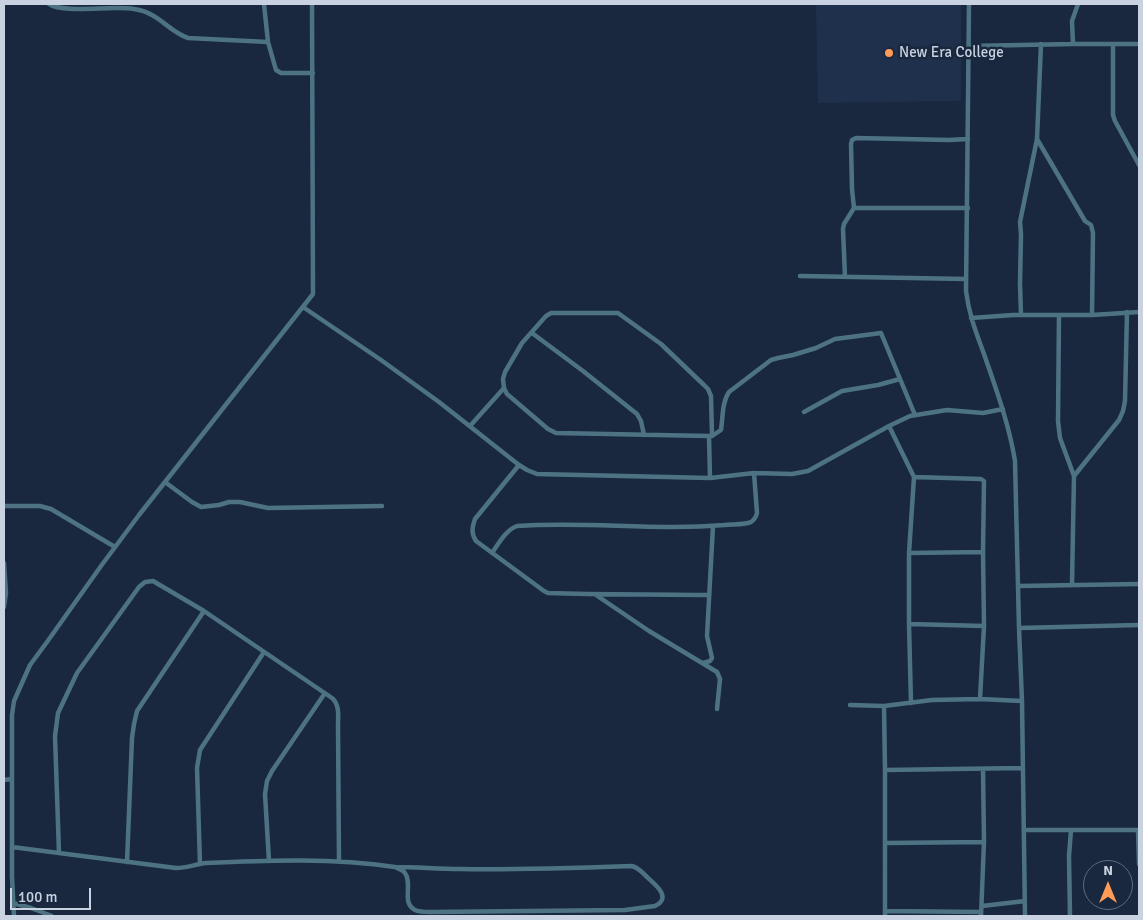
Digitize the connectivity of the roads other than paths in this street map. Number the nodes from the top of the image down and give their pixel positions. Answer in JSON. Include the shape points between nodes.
{"nodes":[{"id":1,"x":49,"y":4,"type":"edge"},
{"id":2,"x":118,"y":4,"type":"edge"},
{"id":3,"x":264,"y":4,"type":"edge"},
{"id":4,"x":312,"y":4,"type":"edge"},
{"id":5,"x":969,"y":4,"type":"edge"},
{"id":6,"x":1078,"y":4,"type":"edge"},
{"id":7,"x":113,"y":8,"type":"junction"},
{"id":8,"x":268,"y":42,"type":"junction"},
{"id":9,"x":1041,"y":44,"type":"junction"},
{"id":10,"x":1073,"y":44,"type":"junction"},
{"id":11,"x":1113,"y":44,"type":"junction"},
{"id":12,"x":1139,"y":44,"type":"edge"},
{"id":13,"x":969,"y":46,"type":"junction"},
{"id":14,"x":313,"y":73,"type":"junction"},
{"id":15,"x":968,"y":139,"type":"junction"},
{"id":16,"x":1036,"y":139,"type":"junction"},
{"id":17,"x":1139,"y":165,"type":"edge"},
{"id":18,"x":854,"y":208,"type":"junction"},
{"id":19,"x":968,"y":208,"type":"junction"},
{"id":20,"x":800,"y":276,"type":"dead end"},
{"id":21,"x":845,"y":277,"type":"junction"},
{"id":22,"x":966,"y":279,"type":"junction"},
{"id":23,"x":303,"y":307,"type":"junction"},
{"id":24,"x":1127,"y":312,"type":"junction"},
{"id":25,"x":1139,"y":312,"type":"edge"},
{"id":26,"x":1021,"y":315,"type":"junction"},
{"id":27,"x":1060,"y":315,"type":"junction"},
{"id":28,"x":1092,"y":315,"type":"junction"},
{"id":29,"x":971,"y":318,"type":"junction"},
{"id":30,"x":532,"y":333,"type":"junction"},
{"id":31,"x":900,"y":379,"type":"junction"},
{"id":32,"x":504,"y":388,"type":"junction"},
{"id":33,"x":1003,"y":409,"type":"junction"},
{"id":34,"x":804,"y":412,"type":"dead end"},
{"id":35,"x":915,"y":415,"type":"junction"},
{"id":36,"x":470,"y":426,"type":"junction"},
{"id":37,"x":888,"y":426,"type":"junction"},
{"id":38,"x":644,"y":435,"type":"junction"},
{"id":39,"x":711,"y":436,"type":"junction"},
{"id":40,"x":519,"y":465,"type":"junction"},
{"id":41,"x":754,"y":473,"type":"junction"},
{"id":42,"x":1074,"y":476,"type":"junction"},
{"id":43,"x":914,"y":477,"type":"junction"},
{"id":44,"x":710,"y":478,"type":"junction"},
{"id":45,"x":165,"y":482,"type":"junction"},
{"id":46,"x":4,"y":506,"type":"edge"},
{"id":47,"x":382,"y":506,"type":"dead end"},
{"id":48,"x":713,"y":526,"type":"junction"},
{"id":49,"x":115,"y":547,"type":"junction"},
{"id":50,"x":983,"y":552,"type":"junction"},
{"id":51,"x":492,"y":553,"type":"junction"},
{"id":52,"x":909,"y":553,"type":"junction"},
{"id":53,"x":4,"y":563,"type":"edge"},
{"id":54,"x":1072,"y":584,"type":"junction"},
{"id":55,"x":1139,"y":584,"type":"edge"},
{"id":56,"x":1018,"y":586,"type":"junction"},
{"id":57,"x":709,"y":594,"type":"junction"},
{"id":58,"x":596,"y":595,"type":"junction"},
{"id":59,"x":4,"y":607,"type":"edge"},
{"id":60,"x":204,"y":611,"type":"junction"},
{"id":61,"x":909,"y":624,"type":"junction"},
{"id":62,"x":1139,"y":625,"type":"edge"},
{"id":63,"x":984,"y":626,"type":"junction"},
{"id":64,"x":1019,"y":628,"type":"junction"},
{"id":65,"x":264,"y":652,"type":"junction"},
{"id":66,"x":703,"y":663,"type":"junction"},
{"id":67,"x":325,"y":693,"type":"junction"},
{"id":68,"x":980,"y":699,"type":"junction"},
{"id":69,"x":1022,"y":701,"type":"junction"},
{"id":70,"x":910,"y":703,"type":"junction"},
{"id":71,"x":850,"y":705,"type":"dead end"},
{"id":72,"x":884,"y":706,"type":"junction"},
{"id":73,"x":717,"y":709,"type":"dead end"},
{"id":74,"x":1023,"y":768,"type":"junction"},
{"id":75,"x":983,"y":769,"type":"junction"},
{"id":76,"x":885,"y":770,"type":"junction"},
{"id":77,"x":4,"y":780,"type":"edge"},
{"id":78,"x":12,"y":780,"type":"junction"},
{"id":79,"x":1024,"y":830,"type":"junction"},
{"id":80,"x":1071,"y":830,"type":"junction"},
{"id":81,"x":1139,"y":830,"type":"edge"},
{"id":82,"x":984,"y":842,"type":"junction"},
{"id":83,"x":886,"y":843,"type":"junction"},
{"id":84,"x":12,"y":847,"type":"junction"},
{"id":85,"x":59,"y":853,"type":"junction"},
{"id":86,"x":269,"y":861,"type":"junction"},
{"id":87,"x":339,"y":861,"type":"junction"},
{"id":88,"x":127,"y":862,"type":"junction"},
{"id":89,"x":200,"y":864,"type":"junction"},
{"id":90,"x":1139,"y":864,"type":"edge"},
{"id":91,"x":395,"y":867,"type":"junction"},
{"id":92,"x":1025,"y":901,"type":"junction"},
{"id":93,"x":13,"y":903,"type":"junction"},
{"id":94,"x":982,"y":906,"type":"junction"},
{"id":95,"x":620,"y":910,"type":"junction"},
{"id":96,"x":885,"y":913,"type":"edge"},
{"id":97,"x":982,"y":914,"type":"edge"},
{"id":98,"x":14,"y":916,"type":"edge"},
{"id":99,"x":52,"y":916,"type":"edge"},
{"id":100,"x":620,"y":916,"type":"edge"},
{"id":101,"x":1025,"y":916,"type":"edge"},
{"id":102,"x":1070,"y":916,"type":"edge"}],
"edges":[{"from":1,"to":7,"type":"street","via":[[64,8]]},
{"from":2,"to":7,"type":"street"},
{"from":3,"to":8,"type":"street"},
{"from":4,"to":14,"type":"street"},
{"from":5,"to":13,"type":"street"},
{"from":6,"to":10,"type":"street","via":[[1072,21]]},
{"from":7,"to":8,"type":"street","via":[[152,14],[180,36],[188,38]]},
{"from":8,"to":14,"type":"street","via":[[276,70],[281,73]]},
{"from":9,"to":10,"type":"street"},
{"from":9,"to":13,"type":"street"},
{"from":9,"to":16,"type":"street"},
{"from":10,"to":11,"type":"street"},
{"from":11,"to":12,"type":"street"},
{"from":11,"to":17,"type":"street","via":[[1113,114]]},
{"from":13,"to":15,"type":"street"},
{"from":14,"to":23,"type":"street","via":[[313,294]]},
{"from":15,"to":18,"type":"street","via":[[854,139],[851,144]]},
{"from":15,"to":19,"type":"street"},
{"from":16,"to":26,"type":"street","via":[[1020,222]]},
{"from":16,"to":28,"type":"street","via":[[1085,221],[1091,224]]},
{"from":18,"to":19,"type":"street"},
{"from":18,"to":21,"type":"street","via":[[843,229]]},
{"from":19,"to":22,"type":"street"},
{"from":20,"to":21,"type":"street"},
{"from":21,"to":22,"type":"street"},
{"from":22,"to":29,"type":"street"},
{"from":23,"to":36,"type":"street"},
{"from":23,"to":45,"type":"street"},
{"from":24,"to":25,"type":"street"},
{"from":24,"to":28,"type":"street"},
{"from":24,"to":42,"type":"street","via":[[1126,401],[1123,411]]},
{"from":26,"to":27,"type":"street"},
{"from":26,"to":29,"type":"street"},
{"from":27,"to":28,"type":"street"},
{"from":27,"to":42,"type":"street","via":[[1058,421],[1060,438]]},
{"from":29,"to":33,"type":"street"},
{"from":30,"to":32,"type":"street","via":[[522,343],[505,372]]},
{"from":30,"to":38,"type":"street","via":[[637,414]]},
{"from":30,"to":39,"type":"street","via":[[551,313],[621,314],[661,344],[708,389]]},
{"from":31,"to":34,"type":"street","via":[[842,391]]},
{"from":31,"to":35,"type":"street"},
{"from":31,"to":39,"type":"street","via":[[881,333],[835,339],[816,348],[771,360],[736,386],[726,397],[721,430]]},
{"from":32,"to":36,"type":"street"},
{"from":32,"to":38,"type":"street","via":[[514,401],[556,433]]},
{"from":33,"to":35,"type":"street","via":[[983,412],[947,410]]},
{"from":33,"to":56,"type":"street","via":[[1015,461]]},
{"from":35,"to":37,"type":"street"},
{"from":36,"to":40,"type":"street"},
{"from":37,"to":41,"type":"street","via":[[808,471]]},
{"from":37,"to":43,"type":"street"},
{"from":38,"to":39,"type":"street"},
{"from":39,"to":44,"type":"street"},
{"from":40,"to":44,"type":"street","via":[[537,474]]},
{"from":40,"to":51,"type":"street","via":[[473,525],[476,541]]},
{"from":41,"to":44,"type":"street"},
{"from":41,"to":48,"type":"street","via":[[756,517],[750,523]]},
{"from":42,"to":54,"type":"street"},
{"from":43,"to":50,"type":"street","via":[[984,480]]},
{"from":43,"to":52,"type":"street"},
{"from":45,"to":47,"type":"street","via":[[201,507],[229,502],[268,508]]},
{"from":45,"to":49,"type":"street"},
{"from":46,"to":49,"type":"street","via":[[51,509]]},
{"from":48,"to":51,"type":"street","via":[[517,526],[511,528]]},
{"from":48,"to":57,"type":"street"},
{"from":49,"to":78,"type":"street","via":[[30,665],[14,701]]},
{"from":50,"to":52,"type":"street"},
{"from":50,"to":63,"type":"street"},
{"from":51,"to":58,"type":"street","via":[[546,592]]},
{"from":52,"to":61,"type":"street"},
{"from":53,"to":59,"type":"street"},
{"from":54,"to":55,"type":"street"},
{"from":54,"to":56,"type":"street"},
{"from":56,"to":64,"type":"street"},
{"from":57,"to":58,"type":"street"},
{"from":57,"to":66,"type":"street","via":[[707,636],[712,658]]},
{"from":58,"to":66,"type":"street"},
{"from":60,"to":65,"type":"street"},
{"from":60,"to":85,"type":"street","via":[[156,582],[145,582],[77,672],[58,713],[56,725]]},
{"from":60,"to":88,"type":"street","via":[[137,711],[132,738]]},
{"from":61,"to":63,"type":"street"},
{"from":61,"to":70,"type":"street"},
{"from":62,"to":64,"type":"street"},
{"from":63,"to":68,"type":"street"},
{"from":64,"to":69,"type":"street"},
{"from":65,"to":67,"type":"street"},
{"from":65,"to":89,"type":"street","via":[[200,750],[197,768]]},
{"from":66,"to":73,"type":"street","via":[[720,676]]},
{"from":67,"to":86,"type":"street","via":[[267,781]]},
{"from":67,"to":87,"type":"street","via":[[338,706]]},
{"from":68,"to":69,"type":"street"},
{"from":68,"to":70,"type":"street"},
{"from":69,"to":74,"type":"street"},
{"from":70,"to":72,"type":"street"},
{"from":71,"to":72,"type":"street"},
{"from":72,"to":76,"type":"street"},
{"from":74,"to":75,"type":"street"},
{"from":74,"to":79,"type":"street"},
{"from":75,"to":76,"type":"street"},
{"from":75,"to":82,"type":"street"},
{"from":76,"to":83,"type":"street"},
{"from":77,"to":78,"type":"street"},
{"from":78,"to":84,"type":"street"},
{"from":79,"to":80,"type":"street"},
{"from":79,"to":92,"type":"street"},
{"from":80,"to":81,"type":"street"},
{"from":80,"to":102,"type":"street"},
{"from":81,"to":90,"type":"street"},
{"from":82,"to":83,"type":"street"},
{"from":82,"to":94,"type":"street"},
{"from":83,"to":96,"type":"street"},
{"from":84,"to":85,"type":"street"},
{"from":84,"to":93,"type":"street"},
{"from":85,"to":88,"type":"street"},
{"from":86,"to":87,"type":"street"},
{"from":86,"to":89,"type":"street"},
{"from":87,"to":91,"type":"street"},
{"from":88,"to":89,"type":"street","via":[[176,868]]},
{"from":91,"to":95,"type":"street","via":[[404,871],[408,903],[417,911]]},
{"from":91,"to":95,"type":"street","via":[[635,867],[659,888],[662,900],[655,906]]},
{"from":92,"to":94,"type":"street"},
{"from":92,"to":101,"type":"street"},
{"from":93,"to":98,"type":"street"},
{"from":93,"to":99,"type":"street"},
{"from":94,"to":97,"type":"street"},
{"from":95,"to":100,"type":"street"},
{"from":96,"to":97,"type":"street"}]}
